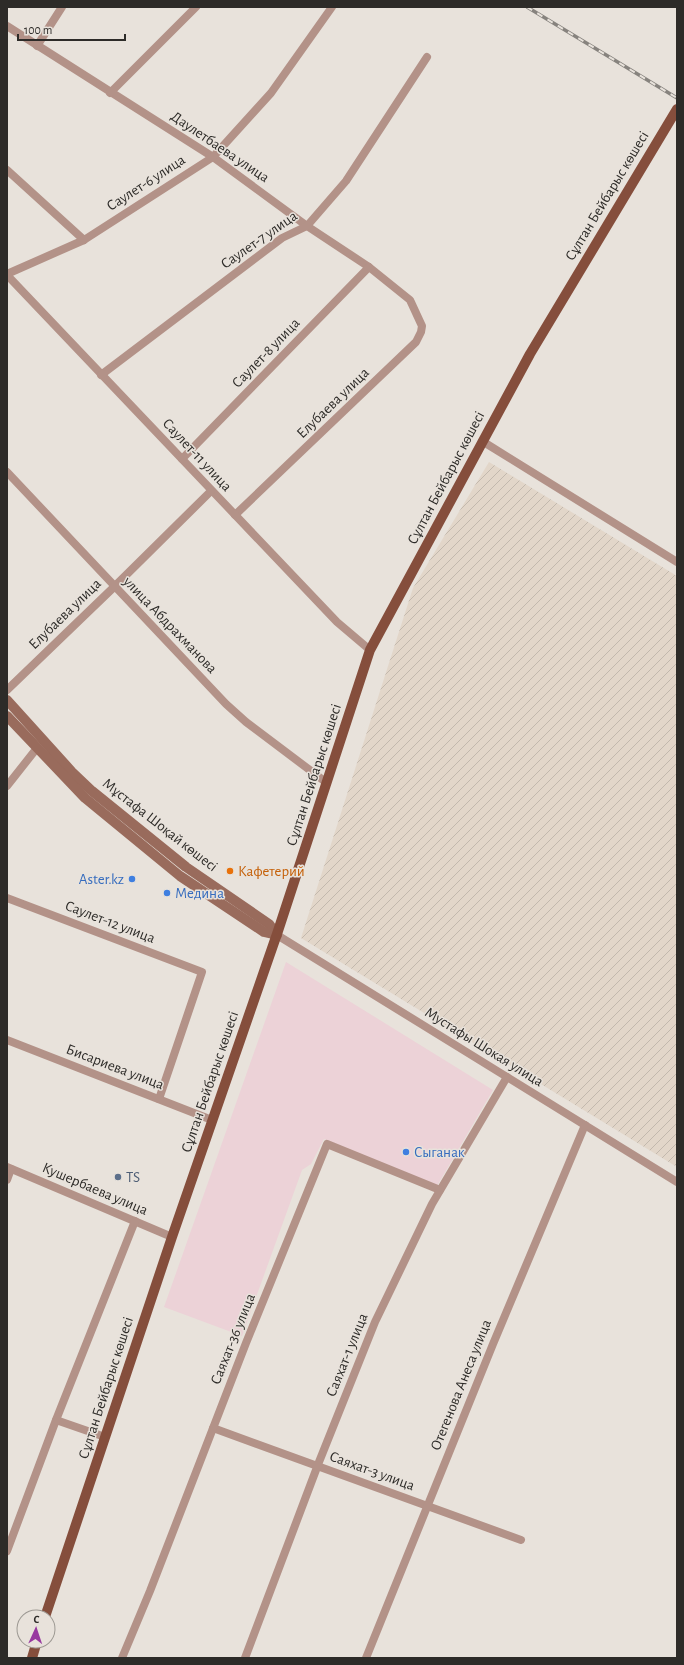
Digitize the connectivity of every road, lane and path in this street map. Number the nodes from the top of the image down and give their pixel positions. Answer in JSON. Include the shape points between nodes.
{"nodes":[{"id":1,"x":62,"y":7,"type":"edge"},
{"id":2,"x":196,"y":7,"type":"edge"},
{"id":3,"x":332,"y":7,"type":"edge"},
{"id":4,"x":7,"y":26,"type":"edge"},
{"id":5,"x":37,"y":46,"type":"junction"},
{"id":6,"x":427,"y":57,"type":"dead end"},
{"id":7,"x":110,"y":93,"type":"junction"},
{"id":8,"x":677,"y":109,"type":"edge"},
{"id":9,"x":213,"y":157,"type":"junction"},
{"id":10,"x":7,"y":170,"type":"edge"},
{"id":11,"x":307,"y":226,"type":"junction"},
{"id":12,"x":84,"y":240,"type":"junction"},
{"id":13,"x":369,"y":267,"type":"junction"},
{"id":14,"x":7,"y":274,"type":"edge"},
{"id":15,"x":410,"y":300,"type":"joint"},
{"id":16,"x":101,"y":374,"type":"junction"},
{"id":17,"x":482,"y":441,"type":"junction"},
{"id":18,"x":182,"y":459,"type":"junction"},
{"id":19,"x":7,"y":472,"type":"edge"},
{"id":20,"x":211,"y":491,"type":"junction"},
{"id":21,"x":235,"y":515,"type":"junction"},
{"id":22,"x":677,"y":562,"type":"edge"},
{"id":23,"x":114,"y":587,"type":"junction"},
{"id":24,"x":370,"y":650,"type":"junction"},
{"id":25,"x":7,"y":690,"type":"edge"},
{"id":26,"x":7,"y":700,"type":"edge"},
{"id":27,"x":7,"y":716,"type":"edge"},
{"id":28,"x":37,"y":748,"type":"junction"},
{"id":29,"x":327,"y":783,"type":"junction"},
{"id":30,"x":7,"y":786,"type":"edge"},
{"id":31,"x":7,"y":898,"type":"edge"},
{"id":32,"x":277,"y":935,"type":"junction"},
{"id":33,"x":7,"y":1040,"type":"edge"},
{"id":34,"x":507,"y":1077,"type":"junction"},
{"id":35,"x":159,"y":1099,"type":"junction"},
{"id":36,"x":212,"y":1120,"type":"junction"},
{"id":37,"x":585,"y":1125,"type":"junction"},
{"id":38,"x":9,"y":1168,"type":"edge"},
{"id":39,"x":7,"y":1180,"type":"edge"},
{"id":40,"x":677,"y":1182,"type":"edge"},
{"id":41,"x":440,"y":1190,"type":"junction"},
{"id":42,"x":135,"y":1221,"type":"junction"},
{"id":43,"x":172,"y":1237,"type":"junction"},
{"id":44,"x":56,"y":1420,"type":"junction"},
{"id":45,"x":213,"y":1428,"type":"junction"},
{"id":46,"x":105,"y":1437,"type":"junction"},
{"id":47,"x":318,"y":1466,"type":"junction"},
{"id":48,"x":427,"y":1505,"type":"junction"},
{"id":49,"x":521,"y":1540,"type":"dead end"},
{"id":50,"x":7,"y":1551,"type":"edge"},
{"id":51,"x":48,"y":1609,"type":"edge"},
{"id":52,"x":122,"y":1658,"type":"edge"},
{"id":53,"x":245,"y":1658,"type":"edge"},
{"id":54,"x":366,"y":1658,"type":"edge"}],
"edges":[{"from":1,"to":5,"type":"street"},
{"from":2,"to":7,"type":"street"},
{"from":3,"to":9,"type":"street","name":"Саулет-6 улица","via":[[271,92]]},
{"from":4,"to":5,"type":"street","name":"Даулетбаева улица"},
{"from":5,"to":7,"type":"street","name":"Даулетбаева улица"},
{"from":6,"to":11,"type":"street","name":"Саулет-7 улица","via":[[346,181]]},
{"from":7,"to":9,"type":"street","name":"Даулетбаева улица"},
{"from":8,"to":17,"type":"main road","name":"Сұлтан Бейбарыс көшесі","via":[[530,354]]},
{"from":9,"to":11,"type":"street","name":"Даулетбаева улица"},
{"from":9,"to":12,"type":"street","name":"Саулет-6 улица"},
{"from":10,"to":12,"type":"street"},
{"from":11,"to":13,"type":"street","name":"Даулетбаева улица"},
{"from":11,"to":16,"type":"street","name":"Саулет-7 улица","via":[[282,238]]},
{"from":12,"to":14,"type":"street","name":"Саулет-6 улица"},
{"from":13,"to":15,"type":"street","name":"Даулетбаева улица"},
{"from":13,"to":18,"type":"street","name":"Саулет-8 улица"},
{"from":14,"to":16,"type":"street","name":"Саулет-11 улица"},
{"from":15,"to":21,"type":"street","name":"Елубаева улица","via":[[422,326],[416,342]]},
{"from":16,"to":18,"type":"street","name":"Саулет-11 улица"},
{"from":17,"to":22,"type":"street"},
{"from":17,"to":24,"type":"main road","name":"Сұлтан Бейбарыс көшесі"},
{"from":18,"to":20,"type":"street","name":"Саулет-11 улица"},
{"from":19,"to":23,"type":"street","name":"улица Абдрахманова"},
{"from":20,"to":21,"type":"street","name":"Саулет-11 улица"},
{"from":20,"to":23,"type":"street","name":"Елубаева улица"},
{"from":21,"to":24,"type":"street","name":"Саулет-11 улица","via":[[337,622]]},
{"from":23,"to":25,"type":"street","name":"Елубаева улица"},
{"from":23,"to":29,"type":"street","name":"улица Абдрахманова","via":[[226,704]]},
{"from":24,"to":29,"type":"main road","name":"Сұлтан Бейбарыс көшесі"},
{"from":26,"to":32,"type":"street","name":"Мұстафа Шоқай көшесі","via":[[92,791],[186,867],[268,924]]},
{"from":27,"to":28,"type":"street","name":"Мұстафа Шоқай көшесі"},
{"from":28,"to":30,"type":"street"},
{"from":28,"to":32,"type":"street","name":"Мұстафа Шоқай көшесі","via":[[85,798],[180,876],[264,932]]},
{"from":29,"to":32,"type":"main road","name":"Сұлтан Бейбарыс көшесі"},
{"from":31,"to":35,"type":"street","name":"Саулет-12 улица","via":[[202,972]]},
{"from":32,"to":34,"type":"street","name":"Мустафы Шокая улица"},
{"from":32,"to":36,"type":"main road","name":"Сұлтан Бейбарыс көшесі"},
{"from":33,"to":35,"type":"street","name":"Бисариева улица"},
{"from":34,"to":37,"type":"street","name":"Мустафы Шокая улица"},
{"from":34,"to":41,"type":"street","name":"Саяхат-1 улица"},
{"from":35,"to":36,"type":"street","name":"Бисариева улица"},
{"from":36,"to":43,"type":"main road","name":"Сұлтан Бейбарыс көшесі"},
{"from":37,"to":40,"type":"street","name":"Мустафы Шокая улица"},
{"from":37,"to":48,"type":"street","name":"Отегенова Анеса улица"},
{"from":38,"to":39,"type":"street"},
{"from":38,"to":42,"type":"street","name":"Кушербаева улица"},
{"from":41,"to":45,"type":"street","name":"Саяхат-36 улица","via":[[327,1144]]},
{"from":41,"to":47,"type":"street","name":"Саяхат-1 улица","via":[[375,1322]]},
{"from":42,"to":43,"type":"street","name":"Кушербаева улица"},
{"from":42,"to":44,"type":"street"},
{"from":43,"to":46,"type":"main road","name":"Сұлтан Бейбарыс көшесі"},
{"from":44,"to":46,"type":"street"},
{"from":44,"to":50,"type":"street"},
{"from":45,"to":47,"type":"street","name":"Саяхат-3 улица"},
{"from":45,"to":52,"type":"street","name":"Саяхат-36 улица"},
{"from":46,"to":51,"type":"main road","name":"Сұлтан Бейбарыс көшесі"},
{"from":47,"to":48,"type":"street","name":"Саяхат-3 улица"},
{"from":47,"to":53,"type":"street","name":"Саяхат-1 улица"},
{"from":48,"to":49,"type":"street","name":"Саяхат-3 улица"},
{"from":48,"to":54,"type":"street","name":"Отегенова Анеса улица"}]}
